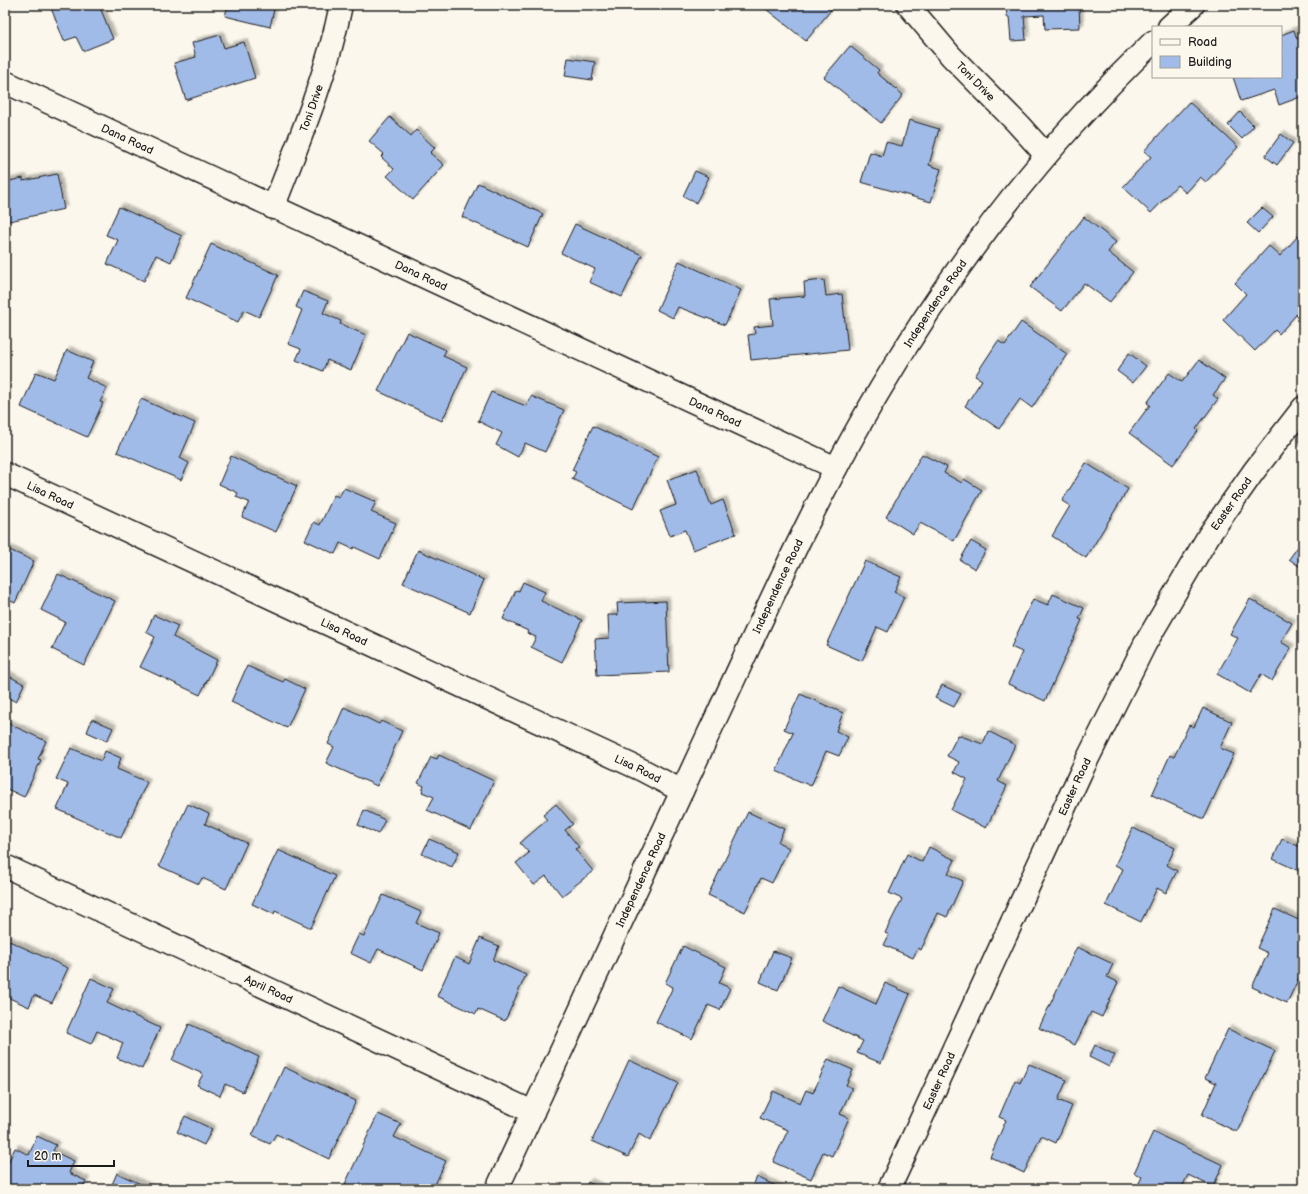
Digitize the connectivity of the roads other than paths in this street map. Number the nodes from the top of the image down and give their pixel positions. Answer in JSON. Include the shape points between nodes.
{"nodes":[{"id":1,"x":341,"y":5,"type":"edge"},
{"id":2,"x":908,"y":5,"type":"edge"},
{"id":3,"x":1193,"y":5,"type":"edge"},
{"id":4,"x":1170,"y":26,"type":"edge"},
{"id":5,"x":1152,"y":43,"type":"edge"},
{"id":6,"x":5,"y":82,"type":"edge"},
{"id":7,"x":1046,"y":155,"type":"junction"},
{"id":8,"x":273,"y":208,"type":"junction"},
{"id":9,"x":1303,"y":408,"type":"edge"},
{"id":10,"x":836,"y":468,"type":"junction"},
{"id":11,"x":5,"y":474,"type":"edge"},
{"id":12,"x":682,"y":791,"type":"junction"},
{"id":13,"x":5,"y":866,"type":"edge"},
{"id":14,"x":532,"y":1112,"type":"junction"},
{"id":15,"x":497,"y":1189,"type":"edge"},
{"id":16,"x":888,"y":1189,"type":"edge"}],
"edges":[{"from":1,"to":8,"type":"street","name":"Toni Drive","via":[[324,71]]},
{"from":2,"to":7,"type":"street","name":"Toni Drive","via":[[951,56]]},
{"from":3,"to":4,"type":"street"},
{"from":5,"to":7,"type":"street","name":"Independence Road","via":[[1100,94]]},
{"from":6,"to":8,"type":"street","name":"Dana Road"},
{"from":7,"to":10,"type":"street","name":"Independence Road","via":[[978,243],[921,326],[880,390]]},
{"from":8,"to":10,"type":"street","name":"Dana Road"},
{"from":9,"to":16,"type":"street","name":"Easter Road","via":[[1209,535],[1145,644],[1081,772]]},
{"from":10,"to":12,"type":"street","name":"Independence Road"},
{"from":11,"to":12,"type":"street","name":"Lisa Road"},
{"from":12,"to":14,"type":"street","name":"Independence Road"},
{"from":13,"to":14,"type":"street","name":"April Road"},
{"from":14,"to":15,"type":"street","name":"Independence Road"}]}
